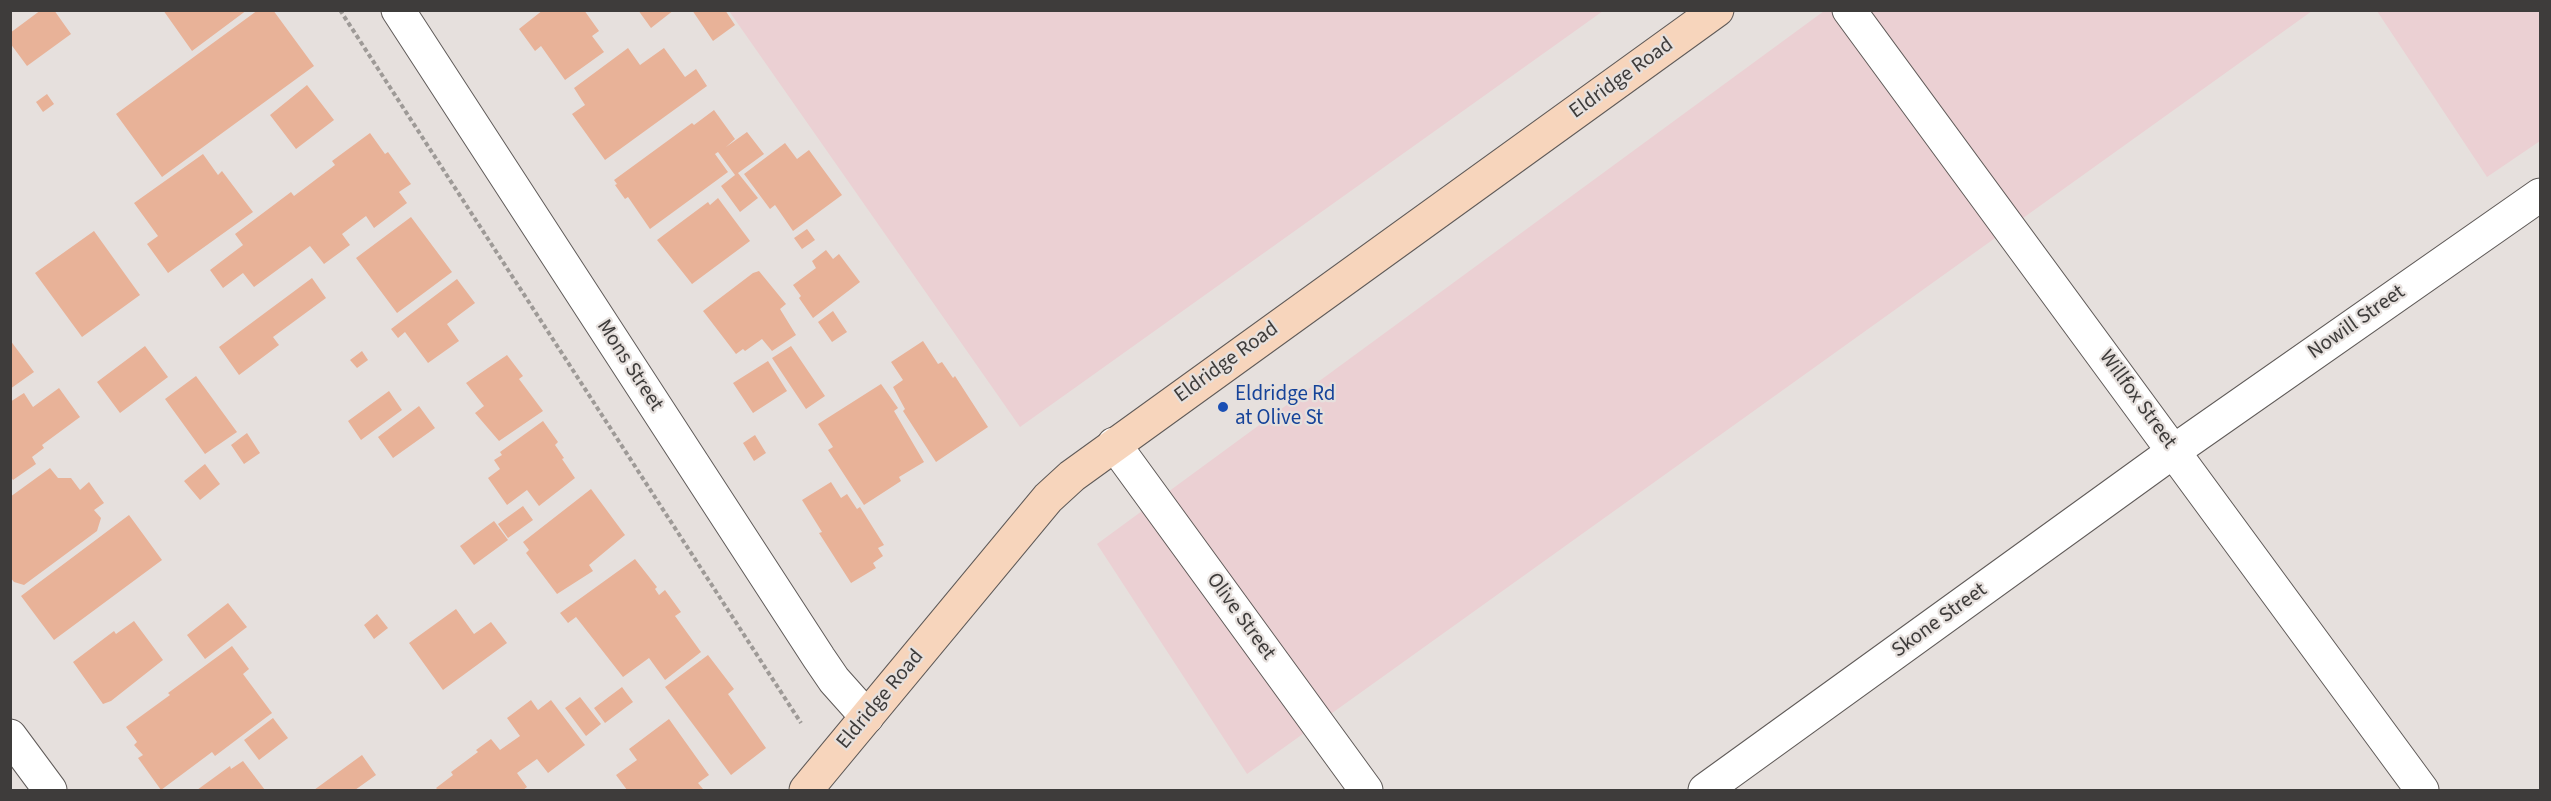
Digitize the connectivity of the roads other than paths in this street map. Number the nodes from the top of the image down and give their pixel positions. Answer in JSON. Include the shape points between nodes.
{"nodes":[{"id":1,"x":398,"y":10,"type":"edge"},
{"id":2,"x":1717,"y":10,"type":"edge"},
{"id":3,"x":1850,"y":10,"type":"edge"},
{"id":4,"x":2541,"y":195,"type":"edge"},
{"id":5,"x":1114,"y":444,"type":"junction"},
{"id":6,"x":2174,"y":451,"type":"junction"},
{"id":7,"x":867,"y":717,"type":"junction"},
{"id":8,"x":10,"y":736,"type":"edge"},
{"id":9,"x":50,"y":790,"type":"edge"},
{"id":10,"x":806,"y":790,"type":"edge"},
{"id":11,"x":1366,"y":790,"type":"edge"},
{"id":12,"x":1705,"y":790,"type":"edge"},
{"id":13,"x":2422,"y":790,"type":"edge"}],
"edges":[{"from":1,"to":7,"type":"street","name":"Mons Street","via":[[819,658]]},
{"from":2,"to":5,"type":"street","name":"Eldridge Road"},
{"from":3,"to":6,"type":"street","name":"Willfox Street"},
{"from":4,"to":6,"type":"street","name":"Nowill Street"},
{"from":5,"to":7,"type":"street","name":"Eldridge Road","via":[[1048,498]]},
{"from":5,"to":11,"type":"street","name":"Olive Street"},
{"from":6,"to":12,"type":"street","name":"Skone Street"},
{"from":6,"to":13,"type":"street","name":"Willfox Street"},
{"from":7,"to":10,"type":"street","name":"Eldridge Road"},
{"from":8,"to":9,"type":"street"}]}
